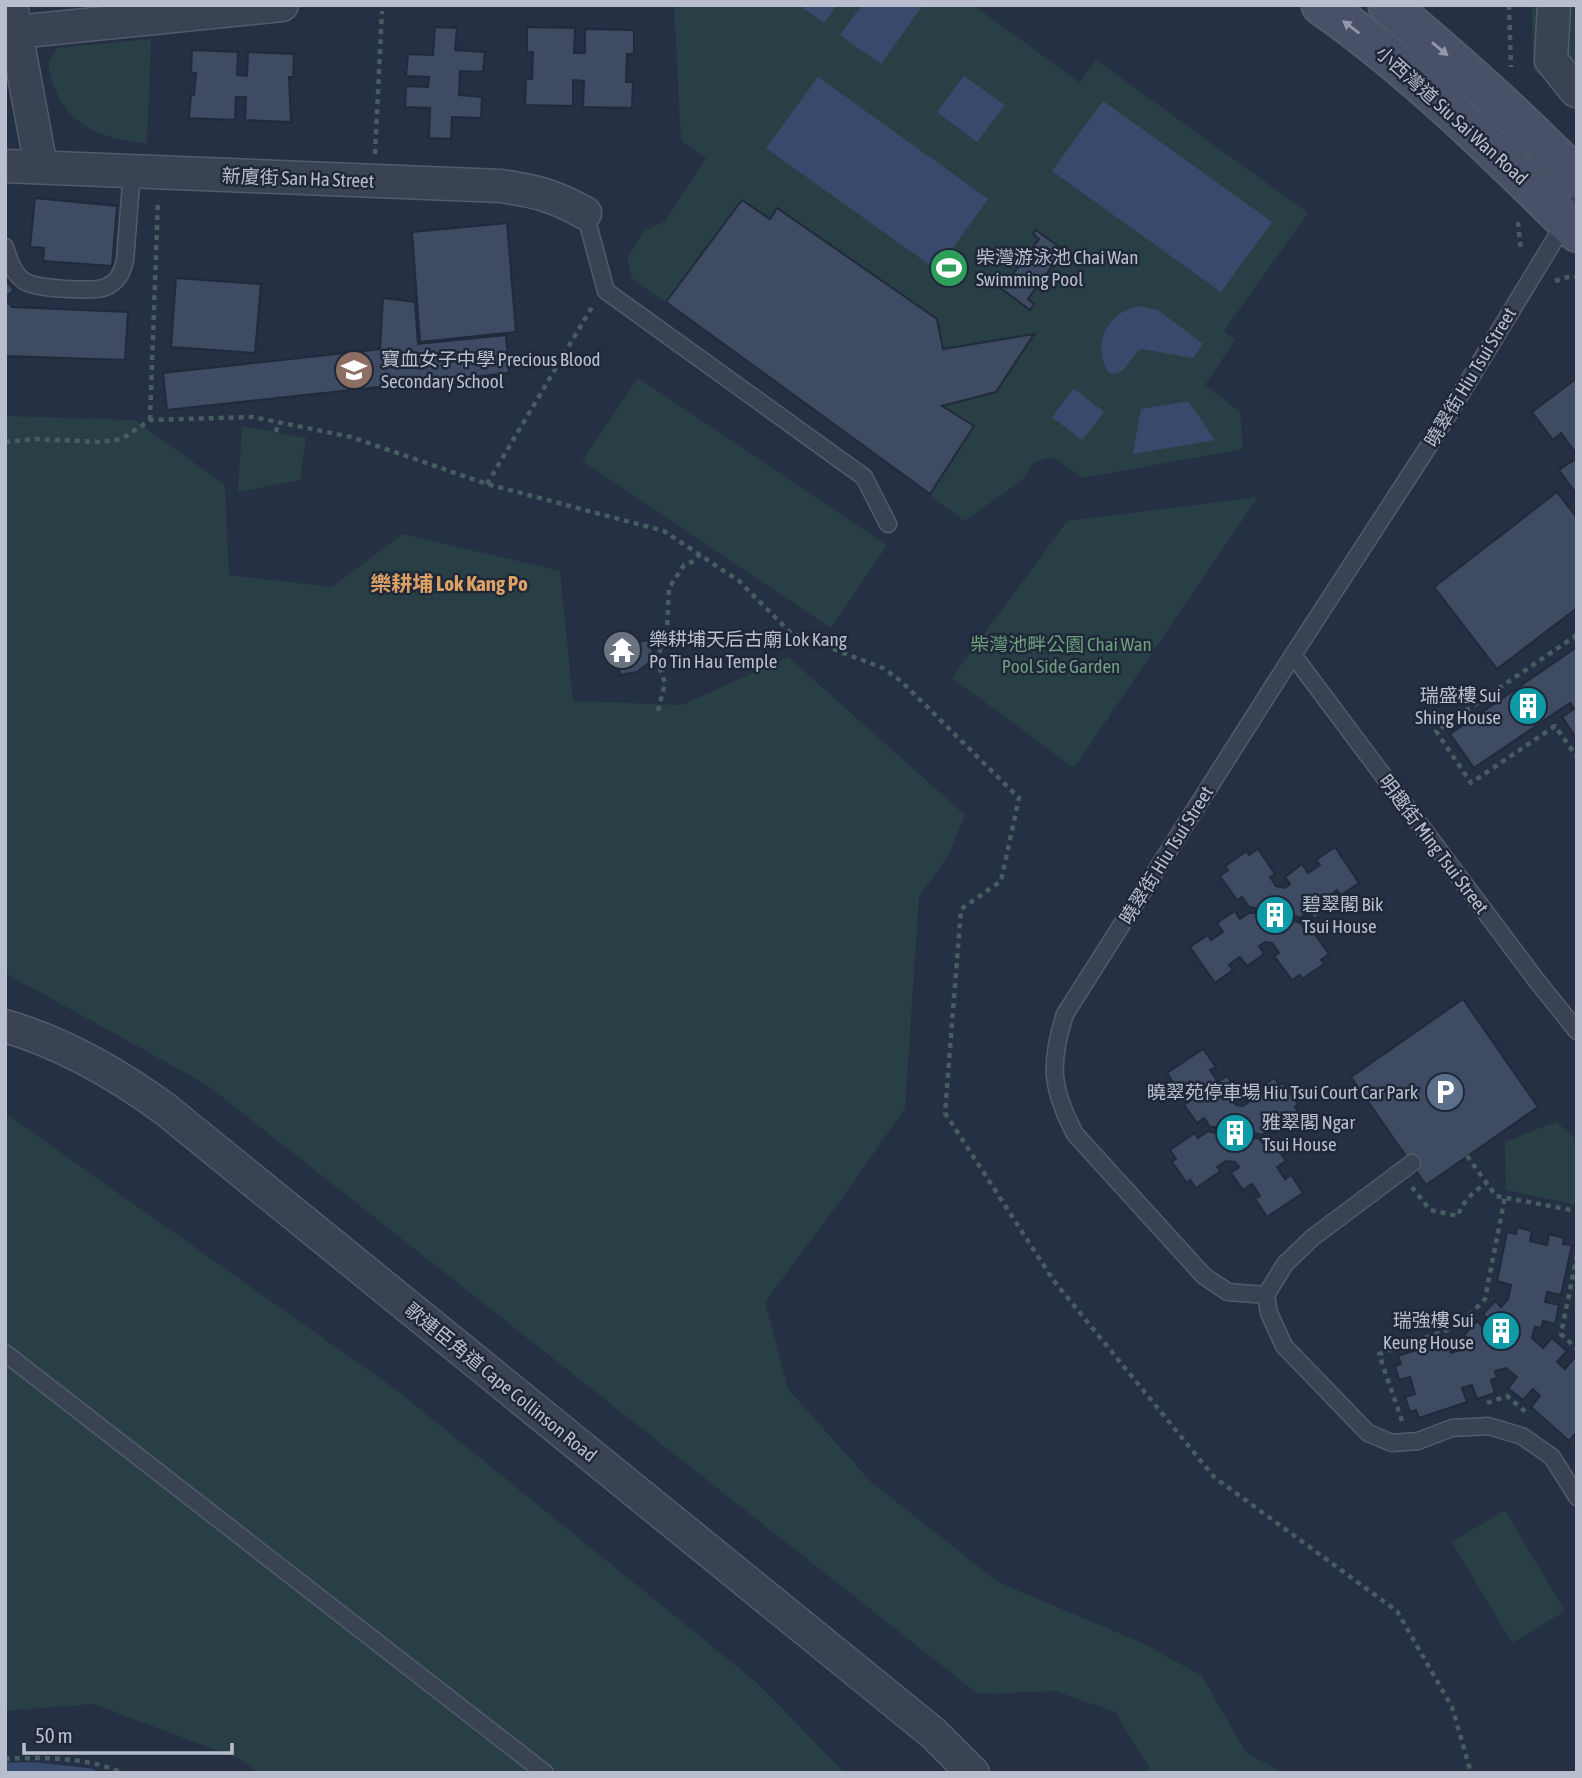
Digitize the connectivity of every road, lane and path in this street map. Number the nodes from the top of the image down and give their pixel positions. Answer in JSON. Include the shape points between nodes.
{"nodes":[{"id":1,"x":282,"y":5,"type":"edge"},
{"id":2,"x":1321,"y":5,"type":"edge"},
{"id":3,"x":1388,"y":5,"type":"edge"},
{"id":4,"x":1509,"y":5,"type":"edge"},
{"id":5,"x":1554,"y":5,"type":"edge"},
{"id":6,"x":382,"y":12,"type":"dead end"},
{"id":7,"x":14,"y":18,"type":"edge"},
{"id":8,"x":1511,"y":72,"type":"dead end"},
{"id":9,"x":1576,"y":91,"type":"edge"},
{"id":10,"x":375,"y":152,"type":"dead end"},
{"id":11,"x":5,"y":166,"type":"edge"},
{"id":12,"x":41,"y":167,"type":"junction"},
{"id":13,"x":132,"y":171,"type":"junction"},
{"id":14,"x":1577,"y":178,"type":"edge"},
{"id":15,"x":158,"y":193,"type":"dead end"},
{"id":16,"x":584,"y":214,"type":"joint"},
{"id":17,"x":1516,"y":215,"type":"dead end"},
{"id":18,"x":1573,"y":218,"type":"edge"},
{"id":19,"x":5,"y":247,"type":"edge"},
{"id":20,"x":1517,"y":259,"type":"dead end"},
{"id":21,"x":1577,"y":277,"type":"edge"},
{"id":22,"x":1546,"y":289,"type":"dead end"},
{"id":23,"x":606,"y":291,"type":"junction"},
{"id":24,"x":150,"y":420,"type":"junction"},
{"id":25,"x":278,"y":422,"type":"junction"},
{"id":26,"x":276,"y":432,"type":"dead end"},
{"id":27,"x":5,"y":442,"type":"edge"},
{"id":28,"x":487,"y":484,"type":"junction"},
{"id":29,"x":888,"y":524,"type":"dead end"},
{"id":30,"x":700,"y":554,"type":"junction"},
{"id":31,"x":1577,"y":635,"type":"edge"},
{"id":32,"x":1293,"y":655,"type":"junction"},
{"id":33,"x":658,"y":711,"type":"dead end"},
{"id":34,"x":1577,"y":757,"type":"edge"},
{"id":35,"x":5,"y":1026,"type":"edge"},
{"id":36,"x":1577,"y":1031,"type":"edge"},
{"id":37,"x":1467,"y":1156,"type":"dead end"},
{"id":38,"x":1406,"y":1168,"type":"joint"},
{"id":39,"x":1486,"y":1183,"type":"junction"},
{"id":40,"x":1505,"y":1197,"type":"junction"},
{"id":41,"x":1577,"y":1211,"type":"edge"},
{"id":42,"x":1577,"y":1255,"type":"edge"},
{"id":43,"x":1266,"y":1295,"type":"junction"},
{"id":44,"x":1577,"y":1349,"type":"edge"},
{"id":45,"x":5,"y":1353,"type":"edge"},
{"id":46,"x":1482,"y":1405,"type":"dead end"},
{"id":47,"x":1527,"y":1413,"type":"dead end"},
{"id":48,"x":1405,"y":1431,"type":"dead end"},
{"id":49,"x":1577,"y":1497,"type":"edge"},
{"id":50,"x":5,"y":1759,"type":"edge"},
{"id":51,"x":122,"y":1773,"type":"edge"},
{"id":52,"x":545,"y":1773,"type":"edge"},
{"id":53,"x":973,"y":1773,"type":"edge"},
{"id":54,"x":1472,"y":1773,"type":"edge"}],
"edges":[{"from":1,"to":7,"type":"street"},
{"from":18,"to":2,"type":"main road","name":"小西灣道 Siu Sai Wan Road","one_way":true,"via":[[1368,40]]},
{"from":3,"to":14,"type":"main road","name":"小西灣道 Siu Sai Wan Road","one_way":true,"via":[[1522,122]]},
{"from":4,"to":8,"type":"path"},
{"from":5,"to":9,"type":"street","via":[[1551,60]]},
{"from":6,"to":10,"type":"path"},
{"from":7,"to":12,"type":"street"},
{"from":11,"to":12,"type":"street","name":"新廈街 San Ha Street"},
{"from":12,"to":13,"type":"street","name":"新廈街 San Ha Street"},
{"from":13,"to":16,"type":"street","name":"新廈街 San Ha Street","via":[[501,186],[559,198]]},
{"from":13,"to":19,"type":"lane","via":[[125,261],[121,274],[107,286],[30,285],[17,273]]},
{"from":15,"to":24,"type":"path"},
{"from":16,"to":23,"type":"lane"},
{"from":17,"to":20,"type":"path","via":[[1521,250]]},
{"from":18,"to":32,"type":"lane","name":"曉翠街 Hiu Tsui Street"},
{"from":21,"to":22,"type":"path","via":[[1555,281]]},
{"from":23,"to":28,"type":"path","via":[[593,305]]},
{"from":23,"to":29,"type":"lane","via":[[864,477]]},
{"from":24,"to":25,"type":"path","via":[[253,417]]},
{"from":24,"to":27,"type":"path","via":[[122,439]]},
{"from":25,"to":26,"type":"path"},
{"from":25,"to":28,"type":"path","via":[[351,437]]},
{"from":28,"to":30,"type":"path","via":[[664,531]]},
{"from":30,"to":33,"type":"path","via":[[684,565],[669,588],[659,666],[665,683]]},
{"from":30,"to":54,"type":"path","via":[[739,580],[792,633],[883,668],[902,682],[1019,798],[1001,881],[961,909],[945,1113],[1054,1281],[1214,1478],[1397,1611],[1452,1707]]},
{"from":31,"to":34,"type":"path","via":[[1436,731],[1471,783],[1555,726]]},
{"from":32,"to":36,"type":"lane","name":"明趣街 Ming Tsui Street"},
{"from":32,"to":43,"type":"lane","name":"曉翠街 Hiu Tsui Street","via":[[1065,1014],[1055,1044],[1054,1076],[1060,1107],[1075,1134],[1204,1276],[1228,1292]]},
{"from":35,"to":53,"type":"street","name":"歌連臣角道 Cape Collinson Road","via":[[30,1033],[113,1073],[165,1109],[933,1733]]},
{"from":37,"to":39,"type":"path"},
{"from":38,"to":39,"type":"path","via":[[1430,1210],[1458,1216],[1461,1205]]},
{"from":38,"to":43,"type":"lane","via":[[1312,1238],[1285,1264]]},
{"from":39,"to":40,"type":"path","via":[[1496,1196]]},
{"from":40,"to":41,"type":"path"},
{"from":40,"to":48,"type":"path","via":[[1485,1298],[1459,1326],[1380,1354]]},
{"from":42,"to":44,"type":"path","via":[[1561,1335]]},
{"from":43,"to":49,"type":"lane","via":[[1284,1346],[1368,1433],[1392,1443],[1418,1441],[1452,1428],[1488,1426],[1522,1436],[1552,1457]]},
{"from":45,"to":52,"type":"lane"},
{"from":46,"to":47,"type":"path","via":[[1507,1396]]},
{"from":50,"to":51,"type":"path","via":[[76,1760]]}]}
